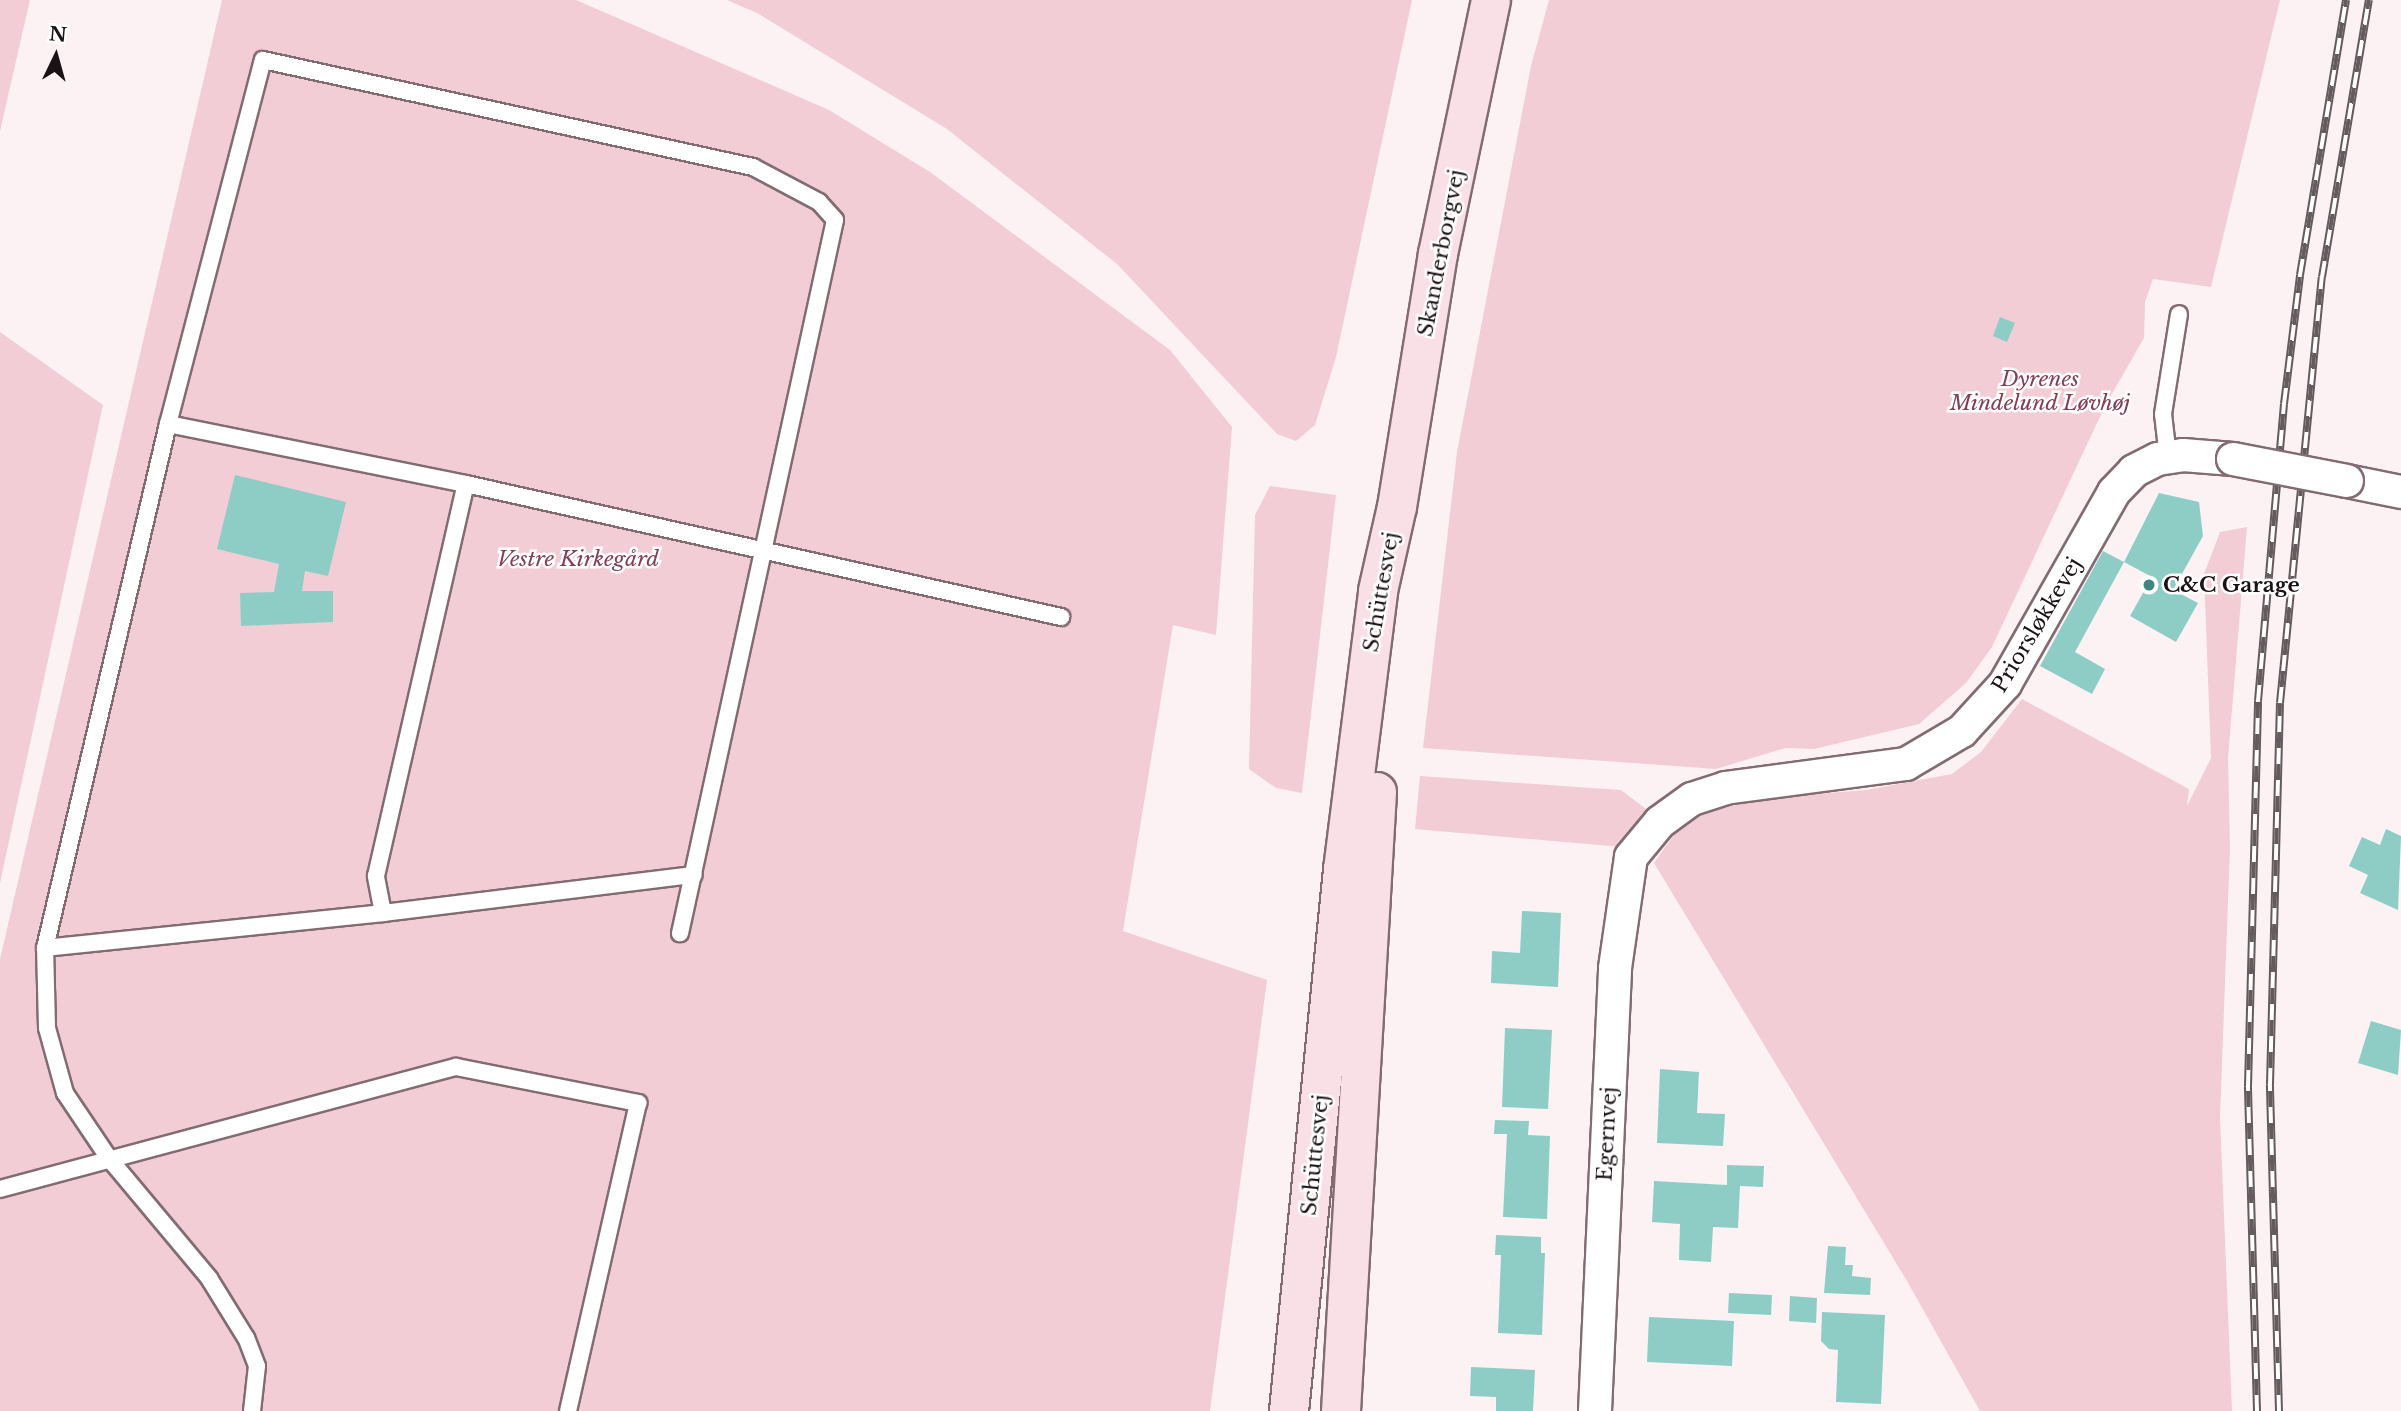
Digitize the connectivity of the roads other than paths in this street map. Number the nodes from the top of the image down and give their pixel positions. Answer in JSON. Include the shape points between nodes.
{"nodes":[{"id":1,"x":1491,"y":0,"type":"edge"},
{"id":2,"x":2179,"y":313,"type":"dead end"},
{"id":3,"x":168,"y":424,"type":"junction"},
{"id":4,"x":2168,"y":457,"type":"junction"},
{"id":5,"x":466,"y":484,"type":"junction"},
{"id":6,"x":2401,"y":492,"type":"edge"},
{"id":7,"x":1397,"y":507,"type":"junction"},
{"id":8,"x":764,"y":550,"type":"junction"},
{"id":9,"x":1061,"y":617,"type":"dead end"},
{"id":10,"x":1631,"y":857,"type":"joint"},
{"id":11,"x":694,"y":875,"type":"junction"},
{"id":12,"x":383,"y":914,"type":"junction"},
{"id":13,"x":680,"y":933,"type":"dead end"},
{"id":14,"x":45,"y":948,"type":"junction"},
{"id":15,"x":108,"y":1157,"type":"junction"},
{"id":16,"x":0,"y":1189,"type":"edge"},
{"id":17,"x":252,"y":1411,"type":"edge"},
{"id":18,"x":568,"y":1411,"type":"edge"},
{"id":19,"x":1289,"y":1411,"type":"edge"},
{"id":20,"x":1341,"y":1411,"type":"edge"},
{"id":21,"x":1595,"y":1411,"type":"edge"}],
"edges":[{"from":1,"to":7,"type":"main road","name":"Skanderborgvej","via":[[1438,254]]},
{"from":2,"to":4,"type":"lane","via":[[2163,414]]},
{"from":3,"to":5,"type":"lane"},
{"from":3,"to":8,"type":"lane","via":[[263,60],[330,74],[752,167],[819,202],[835,220]]},
{"from":3,"to":14,"type":"lane"},
{"from":4,"to":6,"type":"street","name":"Priorsløkkevej","bridge":true,"via":[[2233,459]]},
{"from":4,"to":10,"type":"street","name":"Priorsløkkevej","via":[[2134,471],[2114,492],[2005,684],[1962,732],[1906,764],[1737,786],[1692,799],[1667,815]]},
{"from":5,"to":8,"type":"lane"},
{"from":5,"to":12,"type":"lane","via":[[376,876]]},
{"from":7,"to":19,"type":"main road","name":"Schüttesvej","via":[[1378,591],[1345,857]]},
{"from":7,"to":20,"type":"main road","name":"Schüttesvej","via":[[1396,584],[1377,784]]},
{"from":8,"to":9,"type":"lane"},
{"from":8,"to":11,"type":"lane"},
{"from":10,"to":21,"type":"street","name":"Egernvej","via":[[1615,968]]},
{"from":11,"to":12,"type":"lane"},
{"from":11,"to":13,"type":"lane"},
{"from":12,"to":14,"type":"lane"},
{"from":14,"to":15,"type":"lane","via":[[47,1028],[65,1093]]},
{"from":15,"to":16,"type":"lane"},
{"from":15,"to":17,"type":"lane","via":[[209,1278],[246,1338],[257,1366]]},
{"from":15,"to":18,"type":"lane","via":[[456,1067],[638,1103]]}]}
